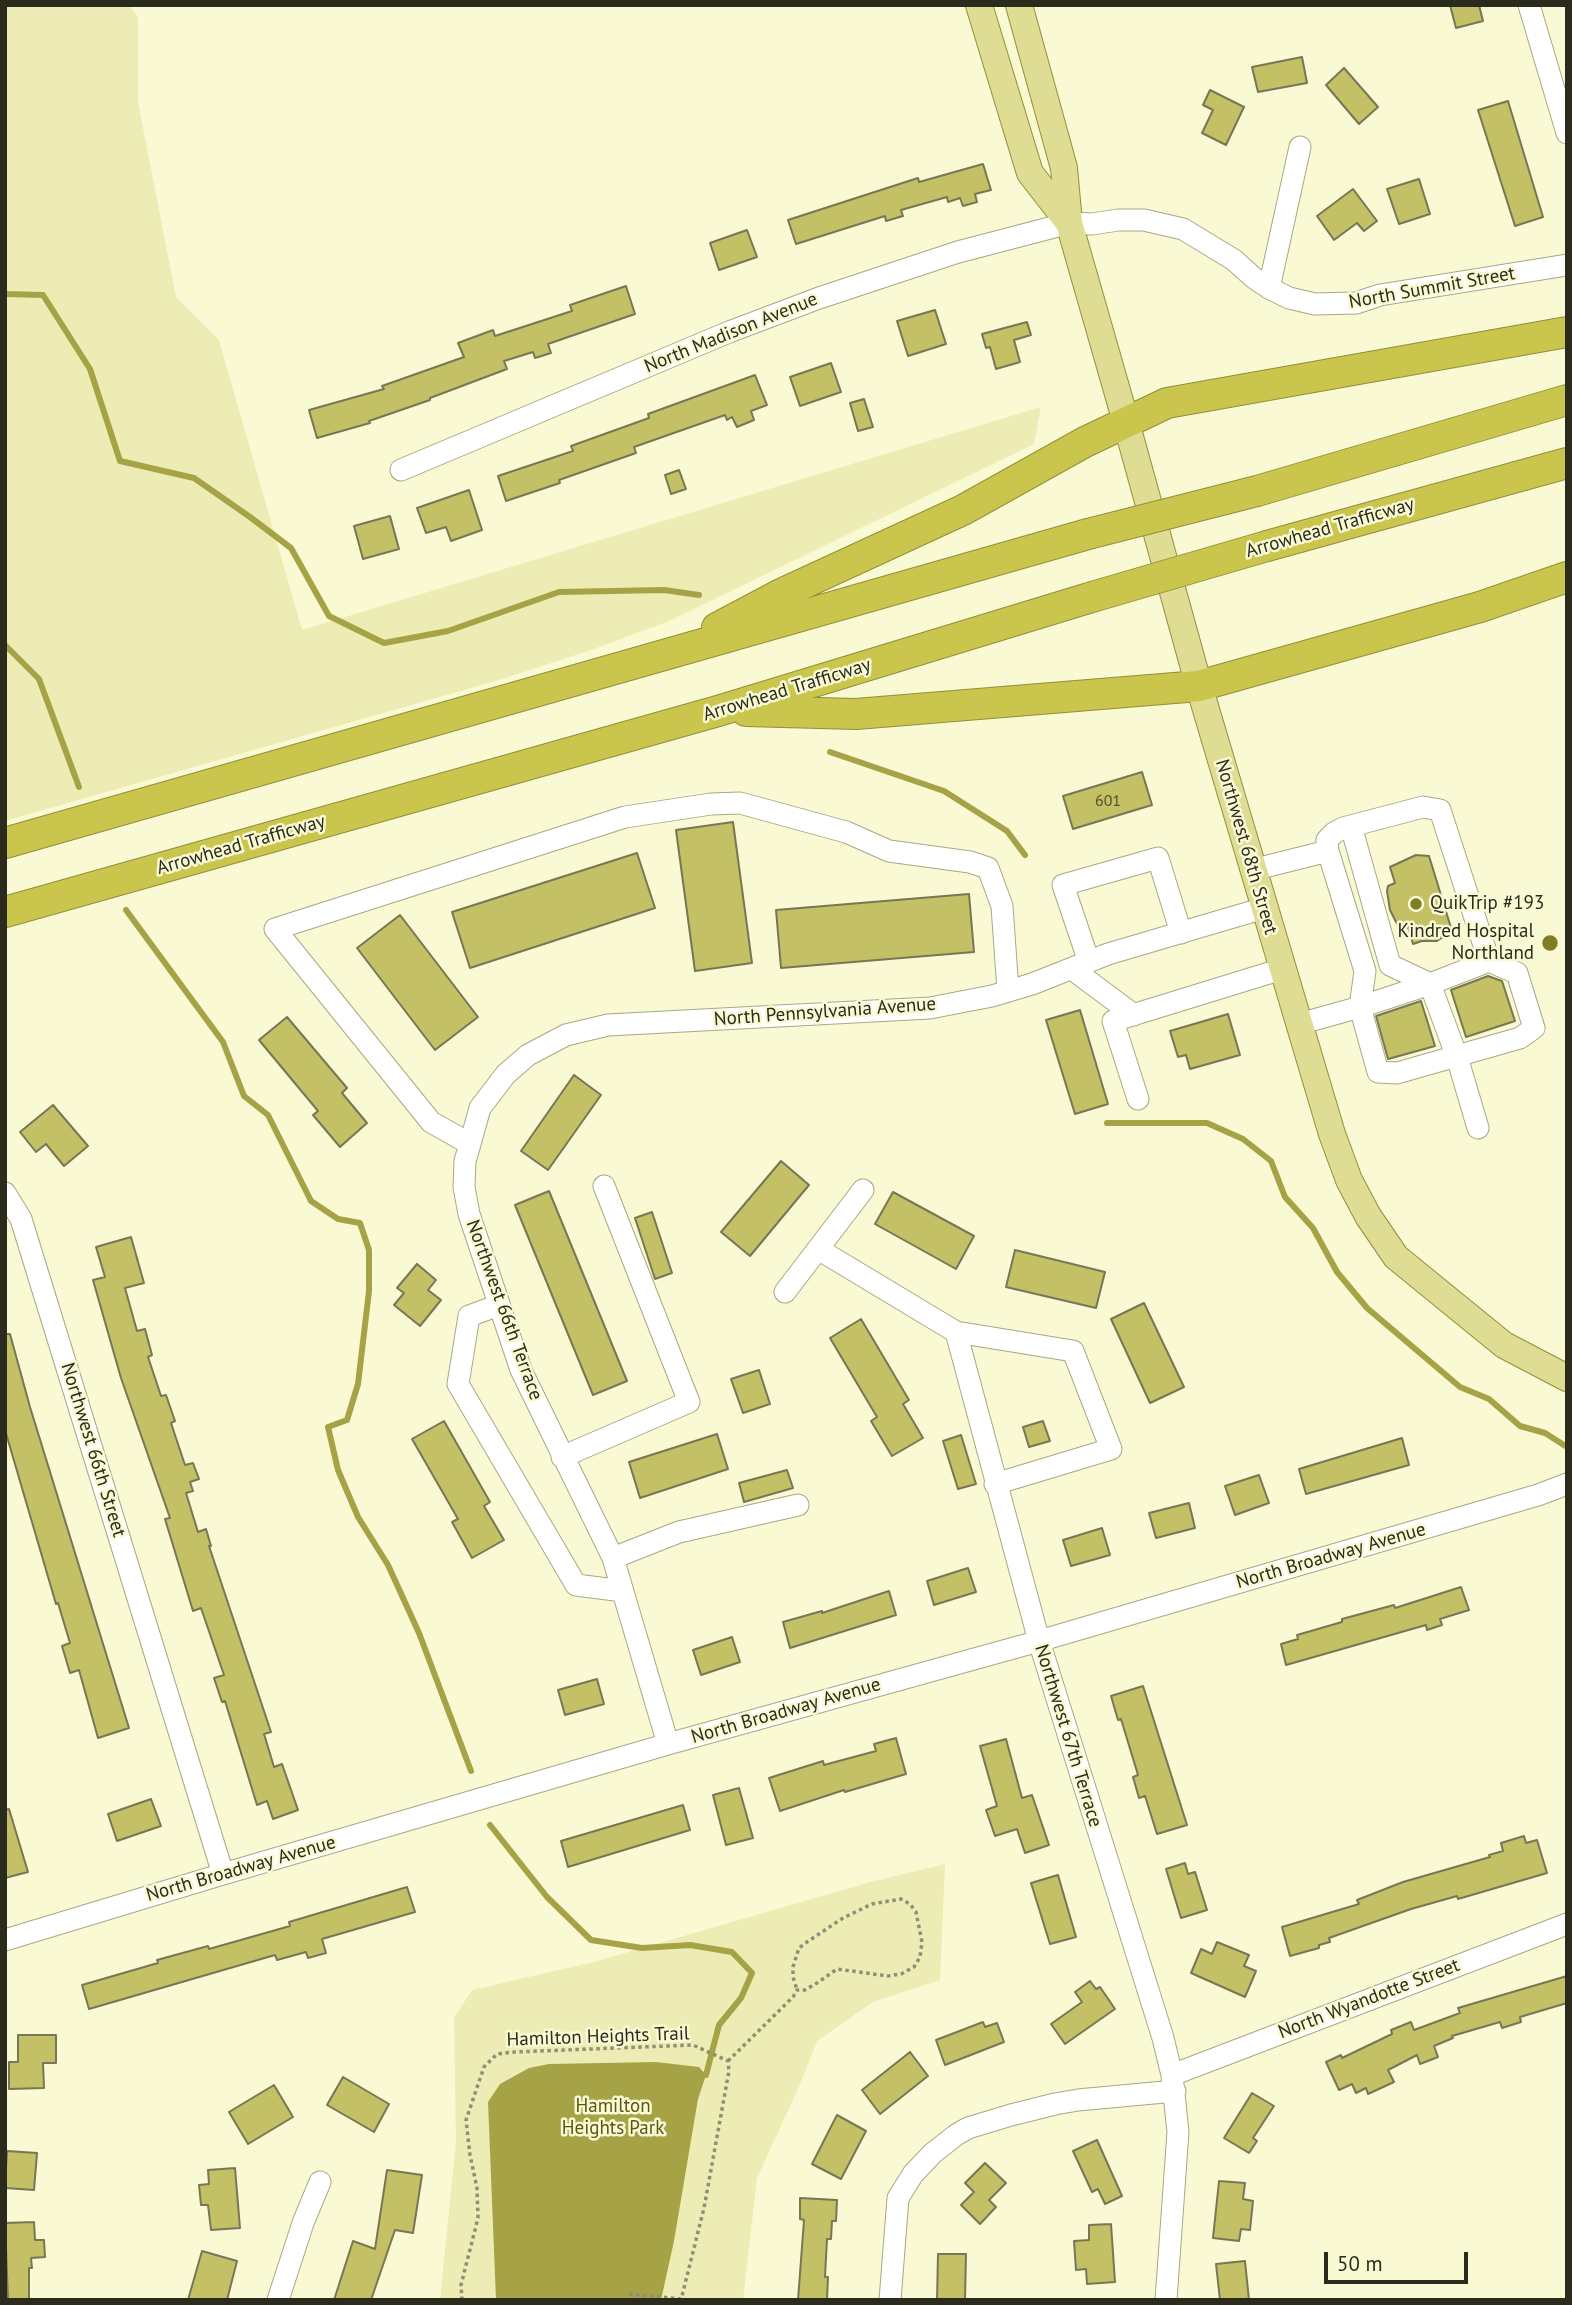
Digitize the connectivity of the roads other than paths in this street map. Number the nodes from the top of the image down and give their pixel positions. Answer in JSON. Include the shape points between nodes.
{"nodes":[{"id":1,"x":979,"y":5,"type":"edge"},
{"id":2,"x":1018,"y":5,"type":"edge"},
{"id":3,"x":1529,"y":5,"type":"edge"},
{"id":4,"x":1567,"y":133,"type":"edge"},
{"id":5,"x":1300,"y":147,"type":"dead end"},
{"id":6,"x":1069,"y":223,"type":"junction"},
{"id":7,"x":1567,"y":265,"type":"edge"},
{"id":8,"x":1269,"y":288,"type":"junction"},
{"id":9,"x":1567,"y":332,"type":"edge"},
{"id":10,"x":1567,"y":400,"type":"edge"},
{"id":11,"x":1126,"y":422,"type":"junction"},
{"id":12,"x":1567,"y":463,"type":"edge"},
{"id":13,"x":401,"y":470,"type":"dead end"},
{"id":14,"x":1567,"y":578,"type":"edge"},
{"id":15,"x":660,"y":658,"type":"junction"},
{"id":16,"x":1199,"y":686,"type":"junction"},
{"id":17,"x":718,"y":711,"type":"junction"},
{"id":18,"x":1352,"y":826,"type":"junction"},
{"id":19,"x":5,"y":844,"type":"edge"},
{"id":20,"x":1328,"y":851,"type":"junction"},
{"id":21,"x":1252,"y":870,"type":"junction"},
{"id":22,"x":1264,"y":908,"type":"junction"},
{"id":23,"x":5,"y":912,"type":"edge"},
{"id":24,"x":1181,"y":933,"type":"junction"},
{"id":25,"x":1489,"y":961,"type":"junction"},
{"id":26,"x":1080,"y":965,"type":"junction"},
{"id":27,"x":1282,"y":969,"type":"junction"},
{"id":28,"x":1430,"y":984,"type":"junction"},
{"id":29,"x":1008,"y":991,"type":"junction"},
{"id":30,"x":1360,"y":1007,"type":"junction"},
{"id":31,"x":1134,"y":1015,"type":"junction"},
{"id":32,"x":1298,"y":1024,"type":"junction"},
{"id":33,"x":1457,"y":1057,"type":"junction"},
{"id":34,"x":1138,"y":1099,"type":"dead end"},
{"id":35,"x":1478,"y":1128,"type":"dead end"},
{"id":36,"x":470,"y":1144,"type":"junction"},
{"id":37,"x":604,"y":1186,"type":"dead end"},
{"id":38,"x":863,"y":1190,"type":"dead end"},
{"id":39,"x":5,"y":1194,"type":"edge"},
{"id":40,"x":818,"y":1249,"type":"junction"},
{"id":41,"x":785,"y":1292,"type":"dead end"},
{"id":42,"x":499,"y":1305,"type":"junction"},
{"id":43,"x":956,"y":1332,"type":"junction"},
{"id":44,"x":1567,"y":1378,"type":"edge"},
{"id":45,"x":562,"y":1458,"type":"junction"},
{"id":46,"x":995,"y":1484,"type":"junction"},
{"id":47,"x":1567,"y":1485,"type":"edge"},
{"id":48,"x":798,"y":1505,"type":"dead end"},
{"id":49,"x":613,"y":1558,"type":"junction"},
{"id":50,"x":623,"y":1591,"type":"junction"},
{"id":51,"x":1039,"y":1641,"type":"junction"},
{"id":52,"x":668,"y":1744,"type":"junction"},
{"id":53,"x":222,"y":1874,"type":"junction"},
{"id":54,"x":1567,"y":1924,"type":"edge"},
{"id":55,"x":5,"y":1940,"type":"edge"},
{"id":56,"x":1173,"y":2083,"type":"junction"},
{"id":57,"x":320,"y":2182,"type":"dead end"},
{"id":58,"x":278,"y":2300,"type":"edge"},
{"id":59,"x":890,"y":2300,"type":"edge"},
{"id":60,"x":1166,"y":2300,"type":"edge"}],
"edges":[{"from":1,"to":6,"type":"main road","name":"Northwest 68th Street","via":[[1030,173]]},
{"from":2,"to":6,"type":"main road","name":"Northwest 68th Street","via":[[1064,168]]},
{"from":3,"to":4,"type":"street"},
{"from":5,"to":8,"type":"street"},
{"from":6,"to":8,"type":"street","name":"North Summit Street","via":[[1144,220],[1183,229]]},
{"from":6,"to":11,"type":"main road","name":"Northwest 68th Street"},
{"from":6,"to":13,"type":"street","name":"North Madison Avenue","via":[[958,252],[819,298]]},
{"from":7,"to":8,"type":"street","name":"North Summit Street","via":[[1342,304],[1315,304]]},
{"from":9,"to":11,"type":"highway","via":[[1167,403]]},
{"from":10,"to":15,"type":"highway","bridge":true},
{"from":11,"to":15,"type":"highway","via":[[963,510],[783,593]]},
{"from":11,"to":16,"type":"main road","name":"Northwest 68th Street"},
{"from":12,"to":17,"type":"highway","name":"Arrowhead Trafficway","bridge":true,"via":[[1267,545]]},
{"from":14,"to":16,"type":"highway"},
{"from":15,"to":19,"type":"highway"},
{"from":16,"to":17,"type":"highway","via":[[856,714]]},
{"from":16,"to":21,"type":"main road","name":"Northwest 68th Street"},
{"from":17,"to":23,"type":"highway","name":"Arrowhead Trafficway"},
{"from":18,"to":20,"type":"street","via":[[1327,840]]},
{"from":18,"to":25,"type":"street","via":[[1423,807],[1440,810]]},
{"from":18,"to":28,"type":"street","via":[[1390,965]]},
{"from":20,"to":21,"type":"street"},
{"from":20,"to":30,"type":"street","via":[[1365,971]]},
{"from":21,"to":22,"type":"main road","name":"Northwest 68th Street"},
{"from":22,"to":24,"type":"street","name":"North Pennsylvania Avenue"},
{"from":22,"to":27,"type":"main road","name":"Northwest 68th Street"},
{"from":24,"to":26,"type":"street","name":"North Pennsylvania Avenue"},
{"from":24,"to":26,"type":"street","via":[[1158,858],[1063,886]]},
{"from":25,"to":28,"type":"street"},
{"from":25,"to":33,"type":"street","via":[[1517,973],[1534,1028],[1520,1038]]},
{"from":26,"to":29,"type":"street","name":"North Pennsylvania Avenue"},
{"from":26,"to":31,"type":"street"},
{"from":27,"to":31,"type":"street"},
{"from":27,"to":32,"type":"main road","name":"Northwest 68th Street"},
{"from":28,"to":30,"type":"street"},
{"from":28,"to":33,"type":"street"},
{"from":29,"to":36,"type":"street","name":"North Pennsylvania Avenue","via":[[930,1008],[608,1025],[566,1035],[528,1055],[506,1074],[481,1108]]},
{"from":29,"to":36,"type":"street","via":[[1002,906],[988,868],[889,851],[846,832],[740,803],[625,817],[275,929],[431,1122]]},
{"from":30,"to":32,"type":"street"},
{"from":30,"to":33,"type":"street","via":[[1378,1072],[1397,1073]]},
{"from":31,"to":34,"type":"street","via":[[1113,1021]]},
{"from":32,"to":44,"type":"main road","name":"Northwest 68th Street","via":[[1349,1180],[1396,1257],[1503,1345]]},
{"from":33,"to":35,"type":"street"},
{"from":36,"to":42,"type":"street","name":"Northwest 66th Terrace","via":[[464,1161],[464,1187]]},
{"from":37,"to":45,"type":"street","via":[[689,1402]]},
{"from":38,"to":40,"type":"street"},
{"from":39,"to":53,"type":"street","name":"Northwest 66th Street","via":[[21,1219]]},
{"from":40,"to":41,"type":"street"},
{"from":40,"to":43,"type":"street"},
{"from":42,"to":45,"type":"street","name":"Northwest 66th Terrace","via":[[521,1370]]},
{"from":42,"to":50,"type":"street","via":[[470,1316],[458,1384],[576,1585]]},
{"from":43,"to":46,"type":"street","name":"Northwest 67th Terrace"},
{"from":43,"to":46,"type":"street","via":[[1073,1351],[1111,1449]]},
{"from":45,"to":49,"type":"street","name":"Northwest 66th Terrace"},
{"from":46,"to":51,"type":"street","name":"Northwest 67th Terrace"},
{"from":47,"to":51,"type":"street","name":"North Broadway Avenue"},
{"from":48,"to":49,"type":"street","via":[[679,1532]]},
{"from":49,"to":50,"type":"street","name":"Northwest 66th Terrace"},
{"from":50,"to":52,"type":"street","name":"Northwest 66th Terrace"},
{"from":51,"to":52,"type":"street","name":"North Broadway Avenue"},
{"from":51,"to":56,"type":"street","name":"Northwest 67th Terrace"},
{"from":52,"to":53,"type":"street","name":"North Broadway Avenue"},
{"from":53,"to":55,"type":"street","name":"North Broadway Avenue"},
{"from":54,"to":56,"type":"street","name":"North Wyandotte Street"},
{"from":56,"to":59,"type":"street","name":"North Wyandotte Street","via":[[990,2121],[968,2128],[933,2153],[898,2198]]},
{"from":56,"to":60,"type":"street","name":"Northwest 67th Terrace","via":[[1178,2132]]},
{"from":57,"to":58,"type":"street"}]}
